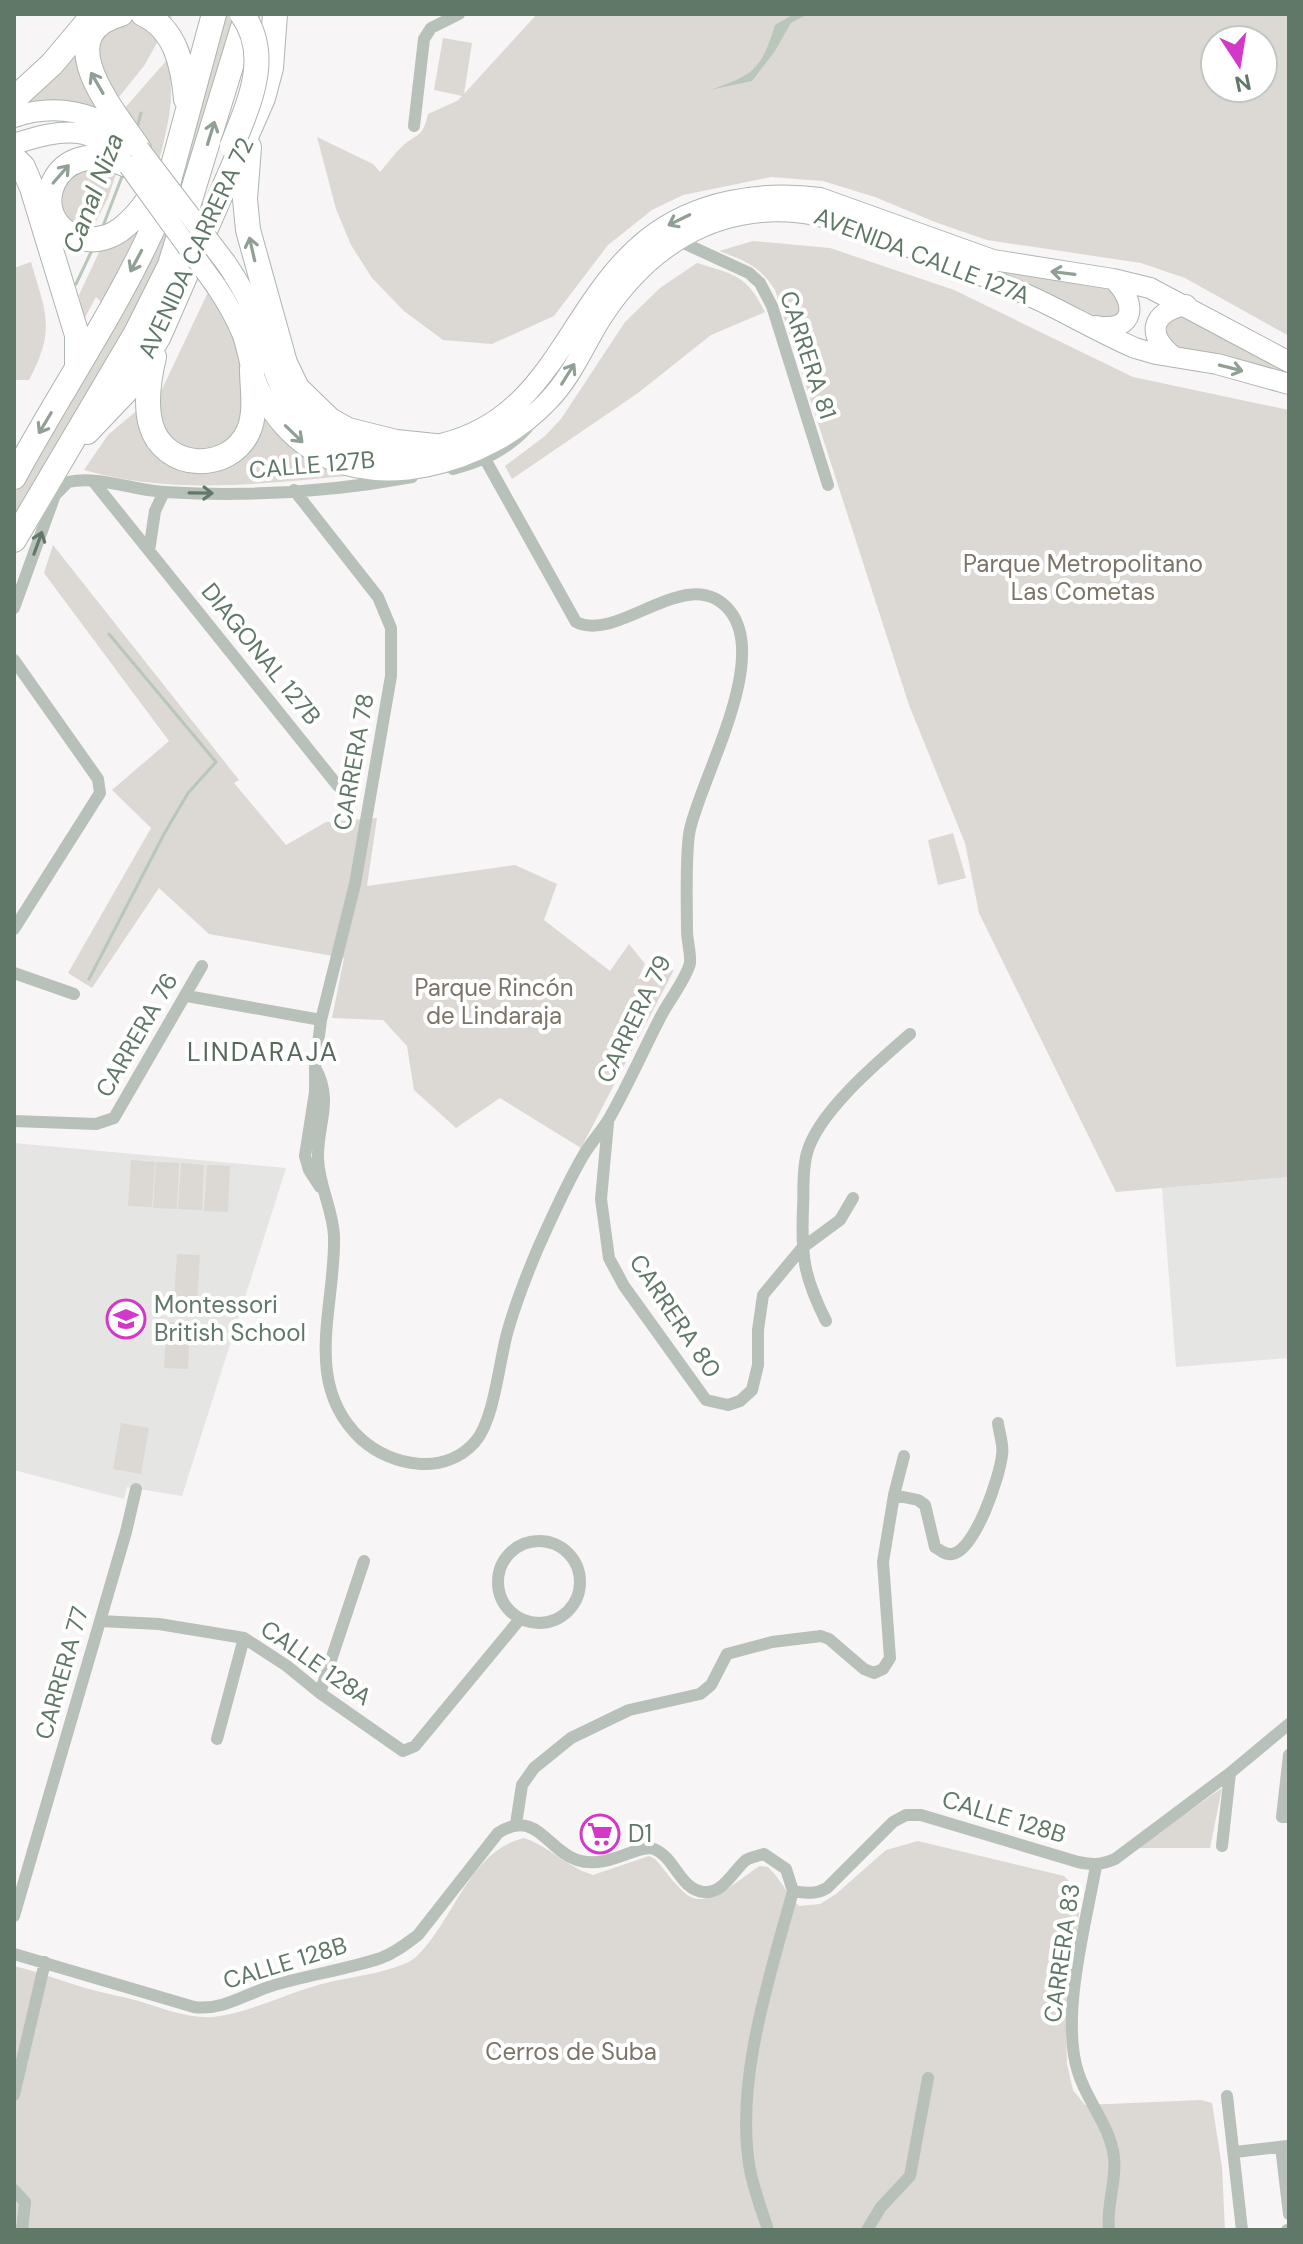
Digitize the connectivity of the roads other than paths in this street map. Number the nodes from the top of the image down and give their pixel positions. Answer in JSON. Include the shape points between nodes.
{"nodes":[{"id":1,"x":72,"y":14,"type":"edge"},
{"id":2,"x":94,"y":14,"type":"edge"},
{"id":3,"x":121,"y":14,"type":"edge"},
{"id":4,"x":143,"y":14,"type":"edge"},
{"id":5,"x":214,"y":14,"type":"edge"},
{"id":6,"x":244,"y":14,"type":"edge"},
{"id":7,"x":459,"y":14,"type":"edge"},
{"id":8,"x":278,"y":17,"type":"edge"},
{"id":9,"x":36,"y":80,"type":"junction"},
{"id":10,"x":14,"y":99,"type":"edge"},
{"id":11,"x":14,"y":117,"type":"edge"},
{"id":12,"x":186,"y":117,"type":"junction"},
{"id":13,"x":252,"y":125,"type":"junction"},
{"id":14,"x":414,"y":126,"type":"dead end"},
{"id":15,"x":14,"y":144,"type":"edge"},
{"id":16,"x":134,"y":157,"type":"junction"},
{"id":17,"x":14,"y":158,"type":"edge"},
{"id":18,"x":174,"y":163,"type":"junction"},
{"id":19,"x":677,"y":240,"type":"junction"},
{"id":20,"x":170,"y":265,"type":"junction"},
{"id":21,"x":1113,"y":279,"type":"junction"},
{"id":22,"x":1186,"y":305,"type":"junction"},
{"id":23,"x":1088,"y":324,"type":"junction"},
{"id":24,"x":159,"y":336,"type":"junction"},
{"id":25,"x":1174,"y":357,"type":"junction"},
{"id":26,"x":1289,"y":362,"type":"edge"},
{"id":27,"x":77,"y":369,"type":"junction"},
{"id":28,"x":252,"y":369,"type":"junction"},
{"id":29,"x":1289,"y":384,"type":"edge"},
{"id":30,"x":539,"y":410,"type":"junction"},
{"id":31,"x":435,"y":446,"type":"junction"},
{"id":32,"x":62,"y":456,"type":"junction"},
{"id":33,"x":485,"y":459,"type":"junction"},
{"id":34,"x":14,"y":477,"type":"edge"},
{"id":35,"x":93,"y":481,"type":"junction"},
{"id":36,"x":828,"y":485,"type":"dead end"},
{"id":37,"x":294,"y":490,"type":"junction"},
{"id":38,"x":164,"y":492,"type":"junction"},
{"id":39,"x":14,"y":540,"type":"edge"},
{"id":40,"x":149,"y":551,"type":"junction"},
{"id":41,"x":14,"y":608,"type":"edge"},
{"id":42,"x":14,"y":660,"type":"edge"},
{"id":43,"x":14,"y":679,"type":"edge"},
{"id":44,"x":33,"y":688,"type":"junction"},
{"id":45,"x":338,"y":786,"type":"dead end"},
{"id":46,"x":14,"y":929,"type":"edge"},
{"id":47,"x":202,"y":966,"type":"dead end"},
{"id":48,"x":14,"y":973,"type":"edge"},
{"id":49,"x":74,"y":994,"type":"dead end"},
{"id":50,"x":187,"y":996,"type":"junction"},
{"id":51,"x":321,"y":1020,"type":"junction"},
{"id":52,"x":910,"y":1034,"type":"dead end"},
{"id":53,"x":608,"y":1120,"type":"junction"},
{"id":54,"x":14,"y":1121,"type":"edge"},
{"id":55,"x":853,"y":1198,"type":"dead end"},
{"id":56,"x":802,"y":1248,"type":"junction"},
{"id":57,"x":826,"y":1321,"type":"dead end"},
{"id":58,"x":998,"y":1423,"type":"dead end"},
{"id":59,"x":477,"y":1440,"type":"joint"},
{"id":60,"x":904,"y":1456,"type":"dead end"},
{"id":61,"x":136,"y":1489,"type":"dead end"},
{"id":62,"x":894,"y":1495,"type":"junction"},
{"id":63,"x":364,"y":1561,"type":"dead end"},
{"id":64,"x":520,"y":1619,"type":"junction"},
{"id":65,"x":100,"y":1621,"type":"junction"},
{"id":66,"x":244,"y":1638,"type":"junction"},
{"id":67,"x":320,"y":1693,"type":"junction"},
{"id":68,"x":1289,"y":1724,"type":"edge"},
{"id":69,"x":217,"y":1739,"type":"dead end"},
{"id":70,"x":1289,"y":1755,"type":"edge"},
{"id":71,"x":1230,"y":1773,"type":"junction"},
{"id":72,"x":1286,"y":1817,"type":"edge"},
{"id":73,"x":516,"y":1824,"type":"junction"},
{"id":74,"x":1222,"y":1846,"type":"dead end"},
{"id":75,"x":1096,"y":1866,"type":"junction"},
{"id":76,"x":793,"y":1891,"type":"junction"},
{"id":77,"x":14,"y":1916,"type":"edge"},
{"id":78,"x":14,"y":1954,"type":"edge"},
{"id":79,"x":45,"y":1962,"type":"junction"},
{"id":80,"x":928,"y":2078,"type":"dead end"},
{"id":81,"x":14,"y":2095,"type":"edge"},
{"id":82,"x":1227,"y":2096,"type":"dead end"},
{"id":83,"x":1285,"y":2147,"type":"edge"},
{"id":84,"x":1235,"y":2152,"type":"junction"},
{"id":85,"x":14,"y":2190,"type":"edge"},
{"id":86,"x":1289,"y":2214,"type":"edge"},
{"id":87,"x":22,"y":2230,"type":"edge"},
{"id":88,"x":768,"y":2230,"type":"edge"},
{"id":89,"x":867,"y":2230,"type":"edge"},
{"id":90,"x":1109,"y":2230,"type":"edge"},
{"id":91,"x":1242,"y":2230,"type":"edge"}],
"edges":[{"from":1,"to":9,"type":"highway"},
{"from":2,"to":9,"type":"highway"},
{"from":16,"to":3,"type":"highway","one_way":true,"via":[[88,67],[94,32]]},
{"from":4,"to":12,"type":"highway","via":[[165,29],[172,41],[184,79]]},
{"from":5,"to":12,"type":"highway","name":"AVENIDA CARRERA 72"},
{"from":20,"to":6,"type":"highway","name":"AVENIDA CARRERA 72","one_way":true},
{"from":6,"to":20,"type":"highway","bridge":true,"via":[[255,39],[252,91],[232,146]]},
{"from":7,"to":14,"type":"street","via":[[436,24],[424,39]]},
{"from":8,"to":13,"type":"highway","name":"AVENIDA CARRERA 72","via":[[268,83]]},
{"from":9,"to":10,"type":"highway"},
{"from":11,"to":16,"type":"main road","via":[[69,111],[108,125]]},
{"from":12,"to":18,"type":"highway","name":"AVENIDA CARRERA 72"},
{"from":13,"to":24,"type":"highway","name":"AVENIDA CARRERA 72"},
{"from":31,"to":13,"type":"highway","one_way":true,"via":[[348,430],[297,388],[285,363],[245,218]]},
{"from":15,"to":16,"type":"main road","via":[[78,132]]},
{"from":18,"to":16,"type":"highway","one_way":true,"via":[[127,225],[89,240],[63,229],[49,204],[55,176],[76,160]]},
{"from":16,"to":28,"type":"main road","name":"AVENIDA CALLE 127A","bridge":true,"via":[[239,325]]},
{"from":16,"to":31,"type":"main road","name":"AVENIDA CALLE 127A","bridge":true,"via":[[226,263],[252,305],[282,389],[307,422],[335,440],[368,451]]},
{"from":17,"to":27,"type":"highway","via":[[28,175],[77,335]]},
{"from":18,"to":27,"type":"highway","name":"AVENIDA CARRERA 72","one_way":true,"via":[[149,237]]},
{"from":19,"to":23,"type":"main road","name":"AVENIDA CALLE 127A","via":[[741,215],[814,213],[984,276]]},
{"from":30,"to":19,"type":"main road","name":"AVENIDA CALLE 127A","one_way":true,"via":[[559,388],[624,286]]},
{"from":19,"to":36,"type":"street","name":"CARRERA 81","via":[[760,283],[772,306]]},
{"from":20,"to":32,"type":"highway","name":"AVENIDA CARRERA 72"},
{"from":21,"to":22,"type":"main road","name":"AVENIDA CALLE 127A"},
{"from":21,"to":23,"type":"main road","via":[[1129,299],[1127,318],[1113,327]]},
{"from":21,"to":31,"type":"main road","name":"AVENIDA CALLE 127A","one_way":true,"via":[[993,260],[820,198],[779,195],[718,204],[665,227],[621,263],[542,376],[506,415]]},
{"from":22,"to":25,"type":"main road","via":[[1162,314],[1157,323],[1159,343]]},
{"from":22,"to":26,"type":"main road","name":"AVENIDA CALLE 127A"},
{"from":23,"to":25,"type":"main road","name":"AVENIDA CALLE 127A","via":[[1135,348]]},
{"from":24,"to":28,"type":"highway","via":[[149,386],[150,424],[165,448],[187,461],[223,457],[248,432]]},
{"from":24,"to":32,"type":"highway","name":"AVENIDA CARRERA 72","via":[[126,391]]},
{"from":25,"to":29,"type":"main road","name":"AVENIDA CALLE 127A","one_way":true},
{"from":27,"to":34,"type":"highway","name":"AVENIDA CARRERA 72","one_way":true},
{"from":28,"to":30,"type":"main road","name":"AVENIDA CALLE 127A","one_way":true,"via":[[267,403],[295,437],[359,468],[396,469],[462,456]]},
{"from":30,"to":33,"type":"street","name":"CALLE 127B","via":[[516,440]]},
{"from":32,"to":39,"type":"highway","name":"AVENIDA CARRERA 72"},
{"from":33,"to":37,"type":"street","name":"CALLE 127B","via":[[399,479]]},
{"from":33,"to":53,"type":"street","name":"CARRERA 79","via":[[576,622],[595,627],[694,594],[721,602],[743,639],[728,724],[689,831],[690,964]]},
{"from":35,"to":38,"type":"street","name":"CALLE 127B"},
{"from":35,"to":40,"type":"street","name":"DIAGONAL 127B"},
{"from":41,"to":35,"type":"street","name":"CALLE 127B","one_way":true,"via":[[55,495],[68,482]]},
{"from":38,"to":37,"type":"street","name":"CALLE 127B","one_way":true},
{"from":37,"to":51,"type":"street","name":"CARRERA 78","via":[[378,597],[393,641],[366,827]]},
{"from":38,"to":40,"type":"street","via":[[155,511]]},
{"from":40,"to":45,"type":"street","name":"DIAGONAL 127B"},
{"from":42,"to":44,"type":"street"},
{"from":43,"to":44,"type":"street"},
{"from":44,"to":46,"type":"street","via":[[101,787]]},
{"from":47,"to":50,"type":"street","name":"CARRERA 76"},
{"from":48,"to":49,"type":"street"},
{"from":50,"to":51,"type":"street"},
{"from":50,"to":54,"type":"street","name":"CARRERA 76","via":[[114,1118],[106,1123]]},
{"from":51,"to":59,"type":"street","name":"CARRERA 78","via":[[305,1156],[325,1194],[334,1239],[325,1330],[329,1384],[343,1419],[369,1445],[391,1457],[434,1466],[458,1457]]},
{"from":52,"to":56,"type":"street","via":[[844,1094],[814,1137],[806,1154]]},
{"from":53,"to":56,"type":"street","name":"CARRERA 80","via":[[601,1199],[609,1258],[706,1400],[728,1405],[752,1390],[763,1295]]},
{"from":53,"to":59,"type":"street","name":"CARRERA 79","via":[[585,1153],[538,1249],[508,1327],[493,1400]]},
{"from":55,"to":56,"type":"street","name":"CARRERA 80","via":[[840,1220]]},
{"from":56,"to":57,"type":"street","via":[[810,1289]]},
{"from":58,"to":62,"type":"street","via":[[1003,1453],[986,1510],[964,1548],[945,1554],[935,1547],[925,1505]]},
{"from":60,"to":62,"type":"street"},
{"from":61,"to":65,"type":"street","name":"CARRERA 77"},
{"from":62,"to":73,"type":"street","via":[[883,1562],[890,1658],[883,1669],[864,1669],[821,1636],[727,1654],[711,1685],[700,1694],[629,1710],[571,1738],[522,1785]]},
{"from":63,"to":67,"type":"street"},
{"from":64,"to":64,"type":"street","via":[[544,1623],[574,1603],[579,1570],[563,1548],[537,1540],[512,1550],[503,1560],[498,1573],[501,1600]]},
{"from":64,"to":67,"type":"street","name":"CALLE 128A","via":[[415,1746],[403,1751]]},
{"from":65,"to":66,"type":"street","name":"CALLE 128A"},
{"from":65,"to":77,"type":"street","name":"CARRERA 77"},
{"from":66,"to":67,"type":"street","name":"CALLE 128A"},
{"from":66,"to":69,"type":"street"},
{"from":68,"to":71,"type":"street"},
{"from":70,"to":72,"type":"street"},
{"from":71,"to":74,"type":"street"},
{"from":71,"to":75,"type":"street","via":[[1115,1859]]},
{"from":73,"to":76,"type":"street","via":[[526,1825],[579,1860],[603,1863],[653,1848],[690,1887],[707,1893],[718,1889],[748,1858],[764,1854],[786,1869]]},
{"from":73,"to":79,"type":"street","name":"CALLE 128B","via":[[498,1833],[402,1948],[226,2004],[194,2007]]},
{"from":75,"to":76,"type":"street","name":"CALLE 128B","via":[[906,1815],[827,1888],[818,1893]]},
{"from":75,"to":90,"type":"street","name":"CARRERA 83","via":[[1072,2009],[1073,2040],[1078,2072],[1112,2145]]},
{"from":76,"to":88,"type":"street","via":[[756,2024],[746,2121],[750,2171]]},
{"from":78,"to":79,"type":"street","name":"CALLE 128B"},
{"from":79,"to":81,"type":"street"},
{"from":80,"to":89,"type":"street","via":[[910,2176]]},
{"from":82,"to":84,"type":"street"},
{"from":83,"to":84,"type":"street"},
{"from":83,"to":86,"type":"street"},
{"from":84,"to":91,"type":"street"},
{"from":85,"to":87,"type":"street","via":[[25,2202]]}]}
